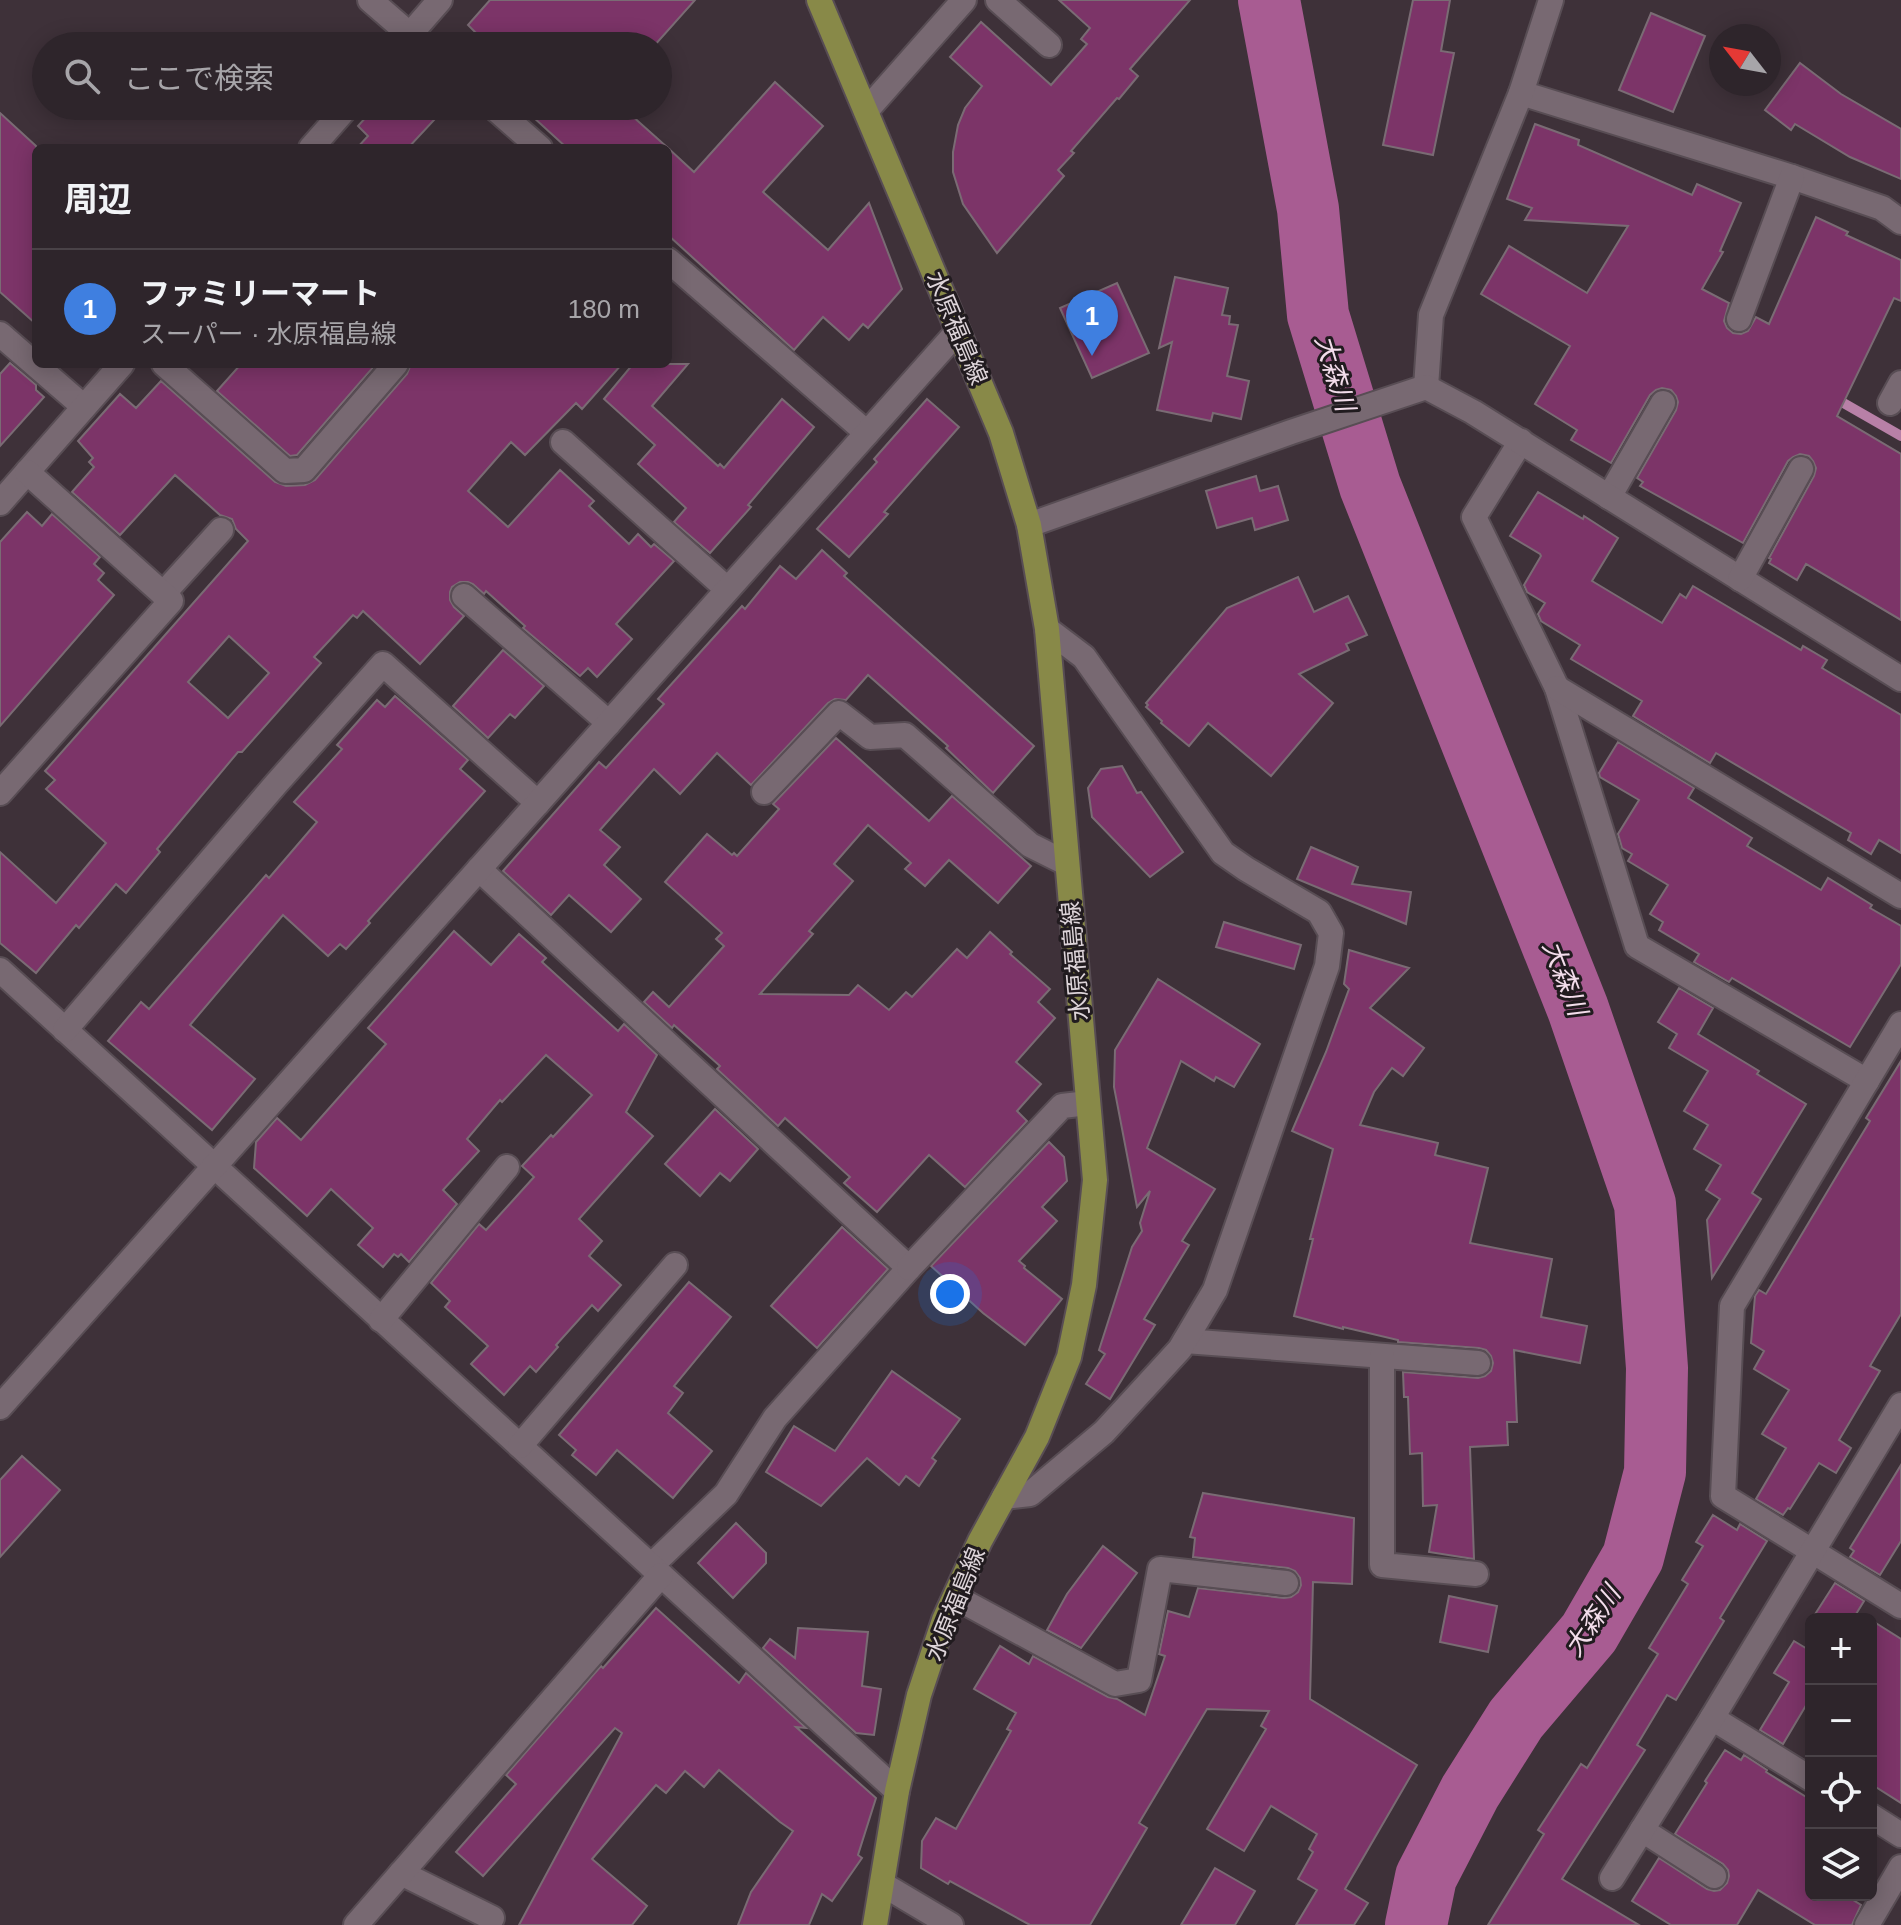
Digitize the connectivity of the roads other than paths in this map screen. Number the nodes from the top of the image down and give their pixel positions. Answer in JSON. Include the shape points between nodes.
{"nodes":[{"id":1,"x":370,"y":0,"type":"edge"},
{"id":2,"x":440,"y":0,"type":"edge"},
{"id":3,"x":819,"y":0,"type":"edge"},
{"id":4,"x":964,"y":0,"type":"edge"},
{"id":5,"x":998,"y":0,"type":"edge"},
{"id":6,"x":1551,"y":0,"type":"edge"},
{"id":7,"x":401,"y":32,"type":"edge"},
{"id":8,"x":418,"y":32,"type":"edge"},
{"id":9,"x":1049,"y":45,"type":"dead end"},
{"id":10,"x":1521,"y":93,"type":"junction"},
{"id":11,"x":866,"y":111,"type":"junction"},
{"id":12,"x":336,"y":120,"type":"edge"},
{"id":13,"x":508,"y":120,"type":"edge"},
{"id":14,"x":315,"y":144,"type":"edge"},
{"id":15,"x":535,"y":144,"type":"edge"},
{"id":16,"x":1792,"y":177,"type":"junction"},
{"id":17,"x":1901,"y":222,"type":"edge"},
{"id":18,"x":672,"y":263,"type":"edge"},
{"id":19,"x":1739,"y":319,"type":"dead end"},
{"id":20,"x":958,"y":331,"type":"junction"},
{"id":21,"x":0,"y":334,"type":"edge"},
{"id":22,"x":32,"y":362,"type":"edge"},
{"id":23,"x":39,"y":368,"type":"edge"},
{"id":24,"x":118,"y":368,"type":"edge"},
{"id":25,"x":169,"y":368,"type":"edge"},
{"id":26,"x":393,"y":368,"type":"edge"},
{"id":27,"x":1420,"y":389,"type":"junction"},
{"id":28,"x":1663,"y":403,"type":"dead end"},
{"id":29,"x":84,"y":407,"type":"junction"},
{"id":30,"x":867,"y":433,"type":"junction"},
{"id":31,"x":1521,"y":441,"type":"junction"},
{"id":32,"x":563,"y":442,"type":"dead end"},
{"id":33,"x":1801,"y":469,"type":"dead end"},
{"id":34,"x":27,"y":472,"type":"junction"},
{"id":35,"x":1609,"y":497,"type":"junction"},
{"id":36,"x":0,"y":503,"type":"edge"},
{"id":37,"x":1029,"y":525,"type":"junction"},
{"id":38,"x":221,"y":530,"type":"dead end"},
{"id":39,"x":1740,"y":579,"type":"junction"},
{"id":40,"x":727,"y":589,"type":"junction"},
{"id":41,"x":163,"y":594,"type":"junction"},
{"id":42,"x":464,"y":596,"type":"dead end"},
{"id":43,"x":1047,"y":629,"type":"junction"},
{"id":44,"x":1901,"y":679,"type":"edge"},
{"id":45,"x":1557,"y":688,"type":"junction"},
{"id":46,"x":609,"y":723,"type":"junction"},
{"id":47,"x":764,"y":792,"type":"dead end"},
{"id":48,"x":0,"y":793,"type":"edge"},
{"id":49,"x":538,"y":803,"type":"junction"},
{"id":50,"x":1066,"y":863,"type":"junction"},
{"id":51,"x":479,"y":869,"type":"junction"},
{"id":52,"x":1901,"y":896,"type":"edge"},
{"id":53,"x":0,"y":970,"type":"edge"},
{"id":54,"x":1901,"y":1024,"type":"edge"},
{"id":55,"x":65,"y":1030,"type":"junction"},
{"id":56,"x":1867,"y":1081,"type":"junction"},
{"id":57,"x":1088,"y":1103,"type":"junction"},
{"id":58,"x":214,"y":1167,"type":"junction"},
{"id":59,"x":507,"y":1167,"type":"dead end"},
{"id":60,"x":675,"y":1265,"type":"dead end"},
{"id":61,"x":909,"y":1268,"type":"junction"},
{"id":62,"x":381,"y":1320,"type":"junction"},
{"id":63,"x":1185,"y":1341,"type":"junction"},
{"id":64,"x":1382,"y":1356,"type":"junction"},
{"id":65,"x":1478,"y":1363,"type":"dead end"},
{"id":66,"x":1901,"y":1405,"type":"edge"},
{"id":67,"x":0,"y":1407,"type":"edge"},
{"id":68,"x":520,"y":1446,"type":"junction"},
{"id":69,"x":1004,"y":1497,"type":"junction"},
{"id":70,"x":1812,"y":1551,"type":"junction"},
{"id":71,"x":656,"y":1571,"type":"junction"},
{"id":72,"x":1476,"y":1574,"type":"dead end"},
{"id":73,"x":1286,"y":1583,"type":"dead end"},
{"id":74,"x":955,"y":1597,"type":"junction"},
{"id":75,"x":1901,"y":1606,"type":"edge"},
{"id":76,"x":1712,"y":1718,"type":"junction"},
{"id":77,"x":1805,"y":1775,"type":"edge"},
{"id":78,"x":897,"y":1791,"type":"junction"},
{"id":79,"x":1877,"y":1820,"type":"edge"},
{"id":80,"x":1642,"y":1830,"type":"junction"},
{"id":81,"x":1901,"y":1835,"type":"edge"},
{"id":82,"x":1901,"y":1867,"type":"edge"},
{"id":83,"x":401,"y":1873,"type":"junction"},
{"id":84,"x":1714,"y":1876,"type":"dead end"},
{"id":85,"x":1612,"y":1878,"type":"dead end"},
{"id":86,"x":882,"y":1884,"type":"junction"},
{"id":87,"x":492,"y":1918,"type":"dead end"},
{"id":88,"x":356,"y":1925,"type":"edge"},
{"id":89,"x":875,"y":1925,"type":"edge"},
{"id":90,"x":951,"y":1925,"type":"edge"},
{"id":91,"x":1867,"y":1925,"type":"edge"}],
"edges":[{"from":1,"to":7,"type":"street"},
{"from":2,"to":8,"type":"street"},
{"from":3,"to":11,"type":"main road","name":"水原福島線"},
{"from":4,"to":11,"type":"street"},
{"from":5,"to":9,"type":"street"},
{"from":6,"to":10,"type":"street"},
{"from":10,"to":16,"type":"street"},
{"from":10,"to":27,"type":"street","via":[[1431,315]]},
{"from":11,"to":20,"type":"main road","name":"水原福島線"},
{"from":12,"to":14,"type":"street"},
{"from":13,"to":15,"type":"street"},
{"from":16,"to":17,"type":"street","via":[[1882,208]]},
{"from":16,"to":19,"type":"street"},
{"from":18,"to":30,"type":"street"},
{"from":20,"to":30,"type":"street"},
{"from":20,"to":37,"type":"main road","name":"水原福島線","via":[[1001,433]]},
{"from":21,"to":22,"type":"street"},
{"from":23,"to":29,"type":"street"},
{"from":24,"to":29,"type":"street"},
{"from":25,"to":26,"type":"street","via":[[285,471],[304,470]]},
{"from":27,"to":31,"type":"street"},
{"from":27,"to":37,"type":"street"},
{"from":28,"to":35,"type":"street"},
{"from":29,"to":34,"type":"street"},
{"from":30,"to":40,"type":"street"},
{"from":31,"to":35,"type":"street"},
{"from":31,"to":45,"type":"street","via":[[1474,517]]},
{"from":32,"to":40,"type":"street"},
{"from":33,"to":39,"type":"street"},
{"from":34,"to":36,"type":"street"},
{"from":34,"to":41,"type":"street"},
{"from":35,"to":39,"type":"street"},
{"from":37,"to":43,"type":"main road","name":"水原福島線"},
{"from":38,"to":41,"type":"street"},
{"from":39,"to":44,"type":"street"},
{"from":40,"to":46,"type":"street"},
{"from":41,"to":48,"type":"street","via":[[171,601]]},
{"from":42,"to":46,"type":"street"},
{"from":43,"to":50,"type":"main road","name":"水原福島線"},
{"from":43,"to":63,"type":"street","via":[[1084,657],[1223,853],[1319,912],[1331,933],[1327,966],[1215,1290]]},
{"from":45,"to":52,"type":"street"},
{"from":45,"to":56,"type":"street","via":[[1637,946]]},
{"from":46,"to":49,"type":"street"},
{"from":47,"to":50,"type":"street","via":[[839,713],[870,737],[905,735],[1030,845]]},
{"from":49,"to":51,"type":"street"},
{"from":49,"to":55,"type":"street","via":[[383,664]]},
{"from":50,"to":57,"type":"main road","name":"水原福島線"},
{"from":51,"to":58,"type":"street"},
{"from":51,"to":61,"type":"street"},
{"from":53,"to":55,"type":"street"},
{"from":54,"to":56,"type":"street"},
{"from":55,"to":58,"type":"street"},
{"from":56,"to":70,"type":"street","via":[[1732,1306],[1723,1496]]},
{"from":57,"to":61,"type":"street","via":[[1062,1106]]},
{"from":57,"to":69,"type":"main road","name":"水原福島線","via":[[1095,1180],[1084,1285],[1069,1357],[1037,1437]]},
{"from":58,"to":62,"type":"street"},
{"from":58,"to":67,"type":"street"},
{"from":59,"to":62,"type":"street"},
{"from":60,"to":68,"type":"street"},
{"from":61,"to":71,"type":"street","via":[[775,1418],[726,1494]]},
{"from":62,"to":68,"type":"street"},
{"from":63,"to":64,"type":"street"},
{"from":63,"to":69,"type":"street","via":[[1104,1432],[1030,1494]]},
{"from":64,"to":65,"type":"street"},
{"from":64,"to":72,"type":"street","via":[[1382,1565]]},
{"from":66,"to":70,"type":"street"},
{"from":68,"to":71,"type":"street"},
{"from":69,"to":74,"type":"main road","name":"水原福島線"},
{"from":70,"to":75,"type":"street"},
{"from":70,"to":76,"type":"street"},
{"from":71,"to":78,"type":"street"},
{"from":71,"to":83,"type":"street"},
{"from":73,"to":74,"type":"street","via":[[1160,1569],[1139,1680],[1115,1684]]},
{"from":74,"to":78,"type":"main road","name":"水原福島線","via":[[919,1695]]},
{"from":76,"to":77,"type":"street"},
{"from":76,"to":80,"type":"street"},
{"from":78,"to":86,"type":"main road","name":"水原福島線"},
{"from":79,"to":81,"type":"street"},
{"from":80,"to":84,"type":"street"},
{"from":80,"to":85,"type":"street"},
{"from":82,"to":91,"type":"street"},
{"from":83,"to":87,"type":"street"},
{"from":83,"to":88,"type":"street"},
{"from":86,"to":89,"type":"main road","name":"水原福島線"},
{"from":86,"to":90,"type":"street"}]}
